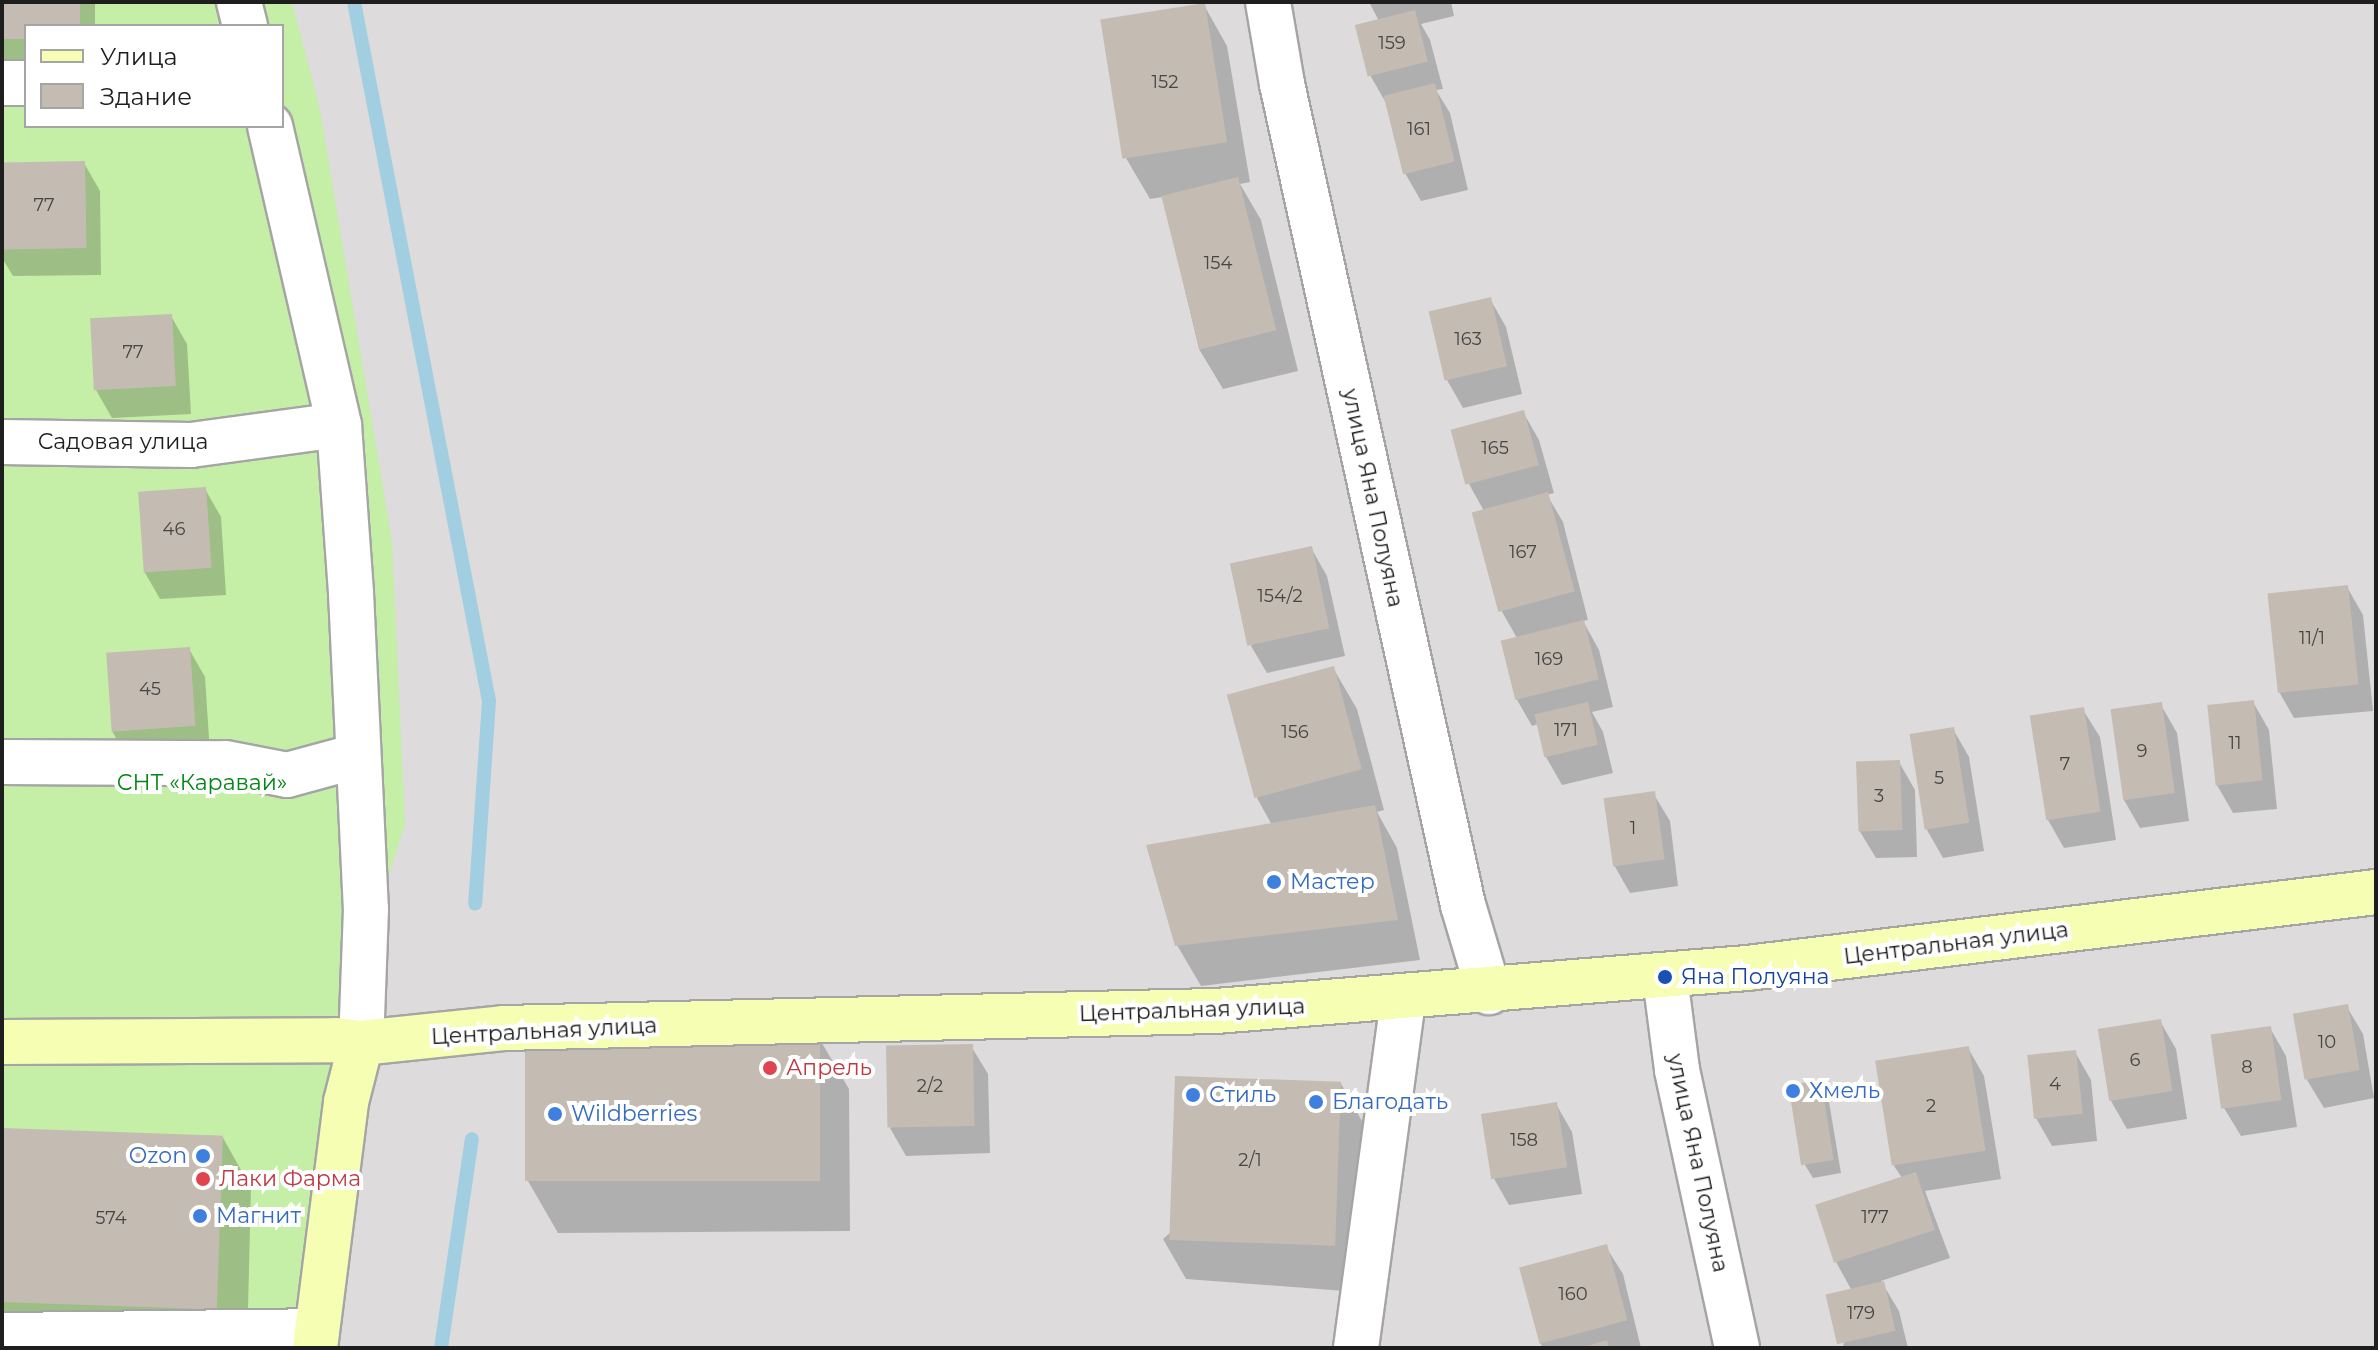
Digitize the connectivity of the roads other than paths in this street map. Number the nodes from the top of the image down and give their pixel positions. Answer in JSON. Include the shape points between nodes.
{"nodes":[{"id":1,"x":239,"y":2,"type":"edge"},
{"id":2,"x":1268,"y":2,"type":"edge"},
{"id":3,"x":244,"y":24,"type":"edge"},
{"id":4,"x":2,"y":83,"type":"edge"},
{"id":5,"x":24,"y":83,"type":"edge"},
{"id":6,"x":270,"y":128,"type":"edge"},
{"id":7,"x":339,"y":425,"type":"junction"},
{"id":8,"x":2,"y":442,"type":"edge"},
{"id":9,"x":357,"y":756,"type":"junction"},
{"id":10,"x":2,"y":762,"type":"edge"},
{"id":11,"x":2376,"y":892,"type":"edge"},
{"id":12,"x":1665,"y":977,"type":"junction"},
{"id":13,"x":1489,"y":992,"type":"junction"},
{"id":14,"x":1403,"y":999,"type":"junction"},
{"id":15,"x":2,"y":1042,"type":"edge"},
{"id":16,"x":361,"y":1043,"type":"junction"},
{"id":17,"x":2,"y":1335,"type":"edge"},
{"id":18,"x":316,"y":1340,"type":"edge"},
{"id":19,"x":1356,"y":1348,"type":"edge"},
{"id":20,"x":1737,"y":1348,"type":"edge"}],
"edges":[{"from":1,"to":3,"type":"street"},
{"from":2,"to":13,"type":"street","name":"улица Яна Полуяна","via":[[1463,905]]},
{"from":4,"to":5,"type":"street"},
{"from":6,"to":7,"type":"street"},
{"from":7,"to":8,"type":"street","name":"Садовая улица","via":[[191,445]]},
{"from":7,"to":9,"type":"street"},
{"from":9,"to":10,"type":"street","via":[[287,775],[226,763]]},
{"from":9,"to":16,"type":"street","via":[[366,909]]},
{"from":11,"to":12,"type":"street","name":"Центральная улица"},
{"from":12,"to":13,"type":"street","name":"Центральная улица"},
{"from":12,"to":20,"type":"street","name":"улица Яна Полуяна","via":[[1677,1070]]},
{"from":13,"to":14,"type":"street","name":"Центральная улица"},
{"from":14,"to":16,"type":"street","name":"Центральная улица","via":[[1216,1011],[503,1028]]},
{"from":14,"to":19,"type":"street"},
{"from":15,"to":16,"type":"street","name":"Центральная улица"},
{"from":16,"to":18,"type":"street","via":[[346,1102]]},
{"from":17,"to":18,"type":"street"}]}
